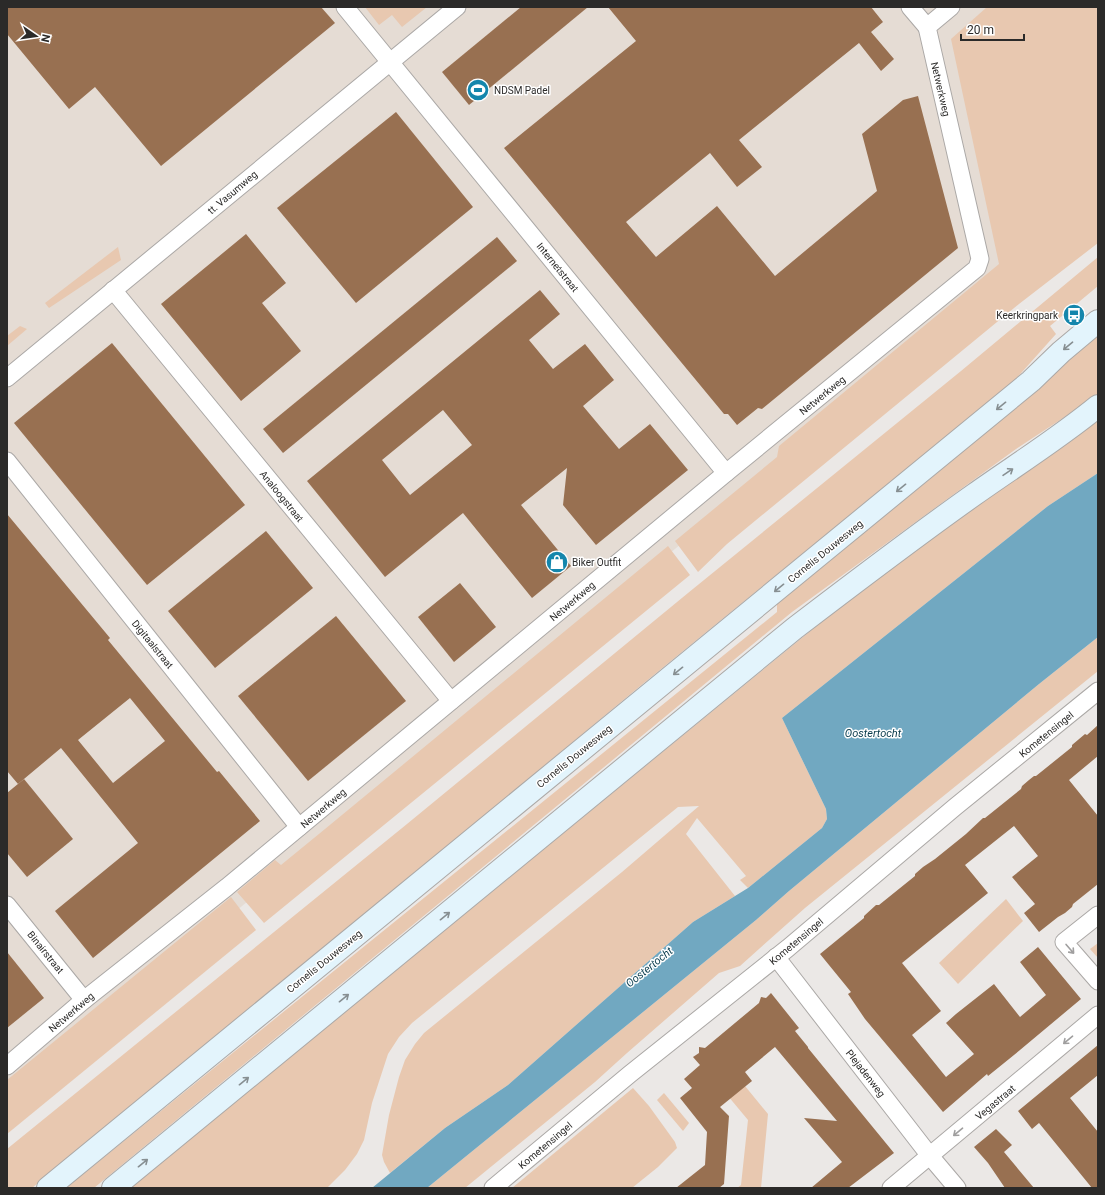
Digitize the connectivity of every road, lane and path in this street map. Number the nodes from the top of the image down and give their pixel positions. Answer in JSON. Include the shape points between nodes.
{"nodes":[{"id":1,"x":345,"y":7,"type":"edge"},
{"id":2,"x":457,"y":7,"type":"edge"},
{"id":3,"x":910,"y":7,"type":"edge"},
{"id":4,"x":951,"y":7,"type":"edge"},
{"id":5,"x":927,"y":27,"type":"junction"},
{"id":6,"x":390,"y":61,"type":"junction"},
{"id":7,"x":113,"y":290,"type":"junction"},
{"id":8,"x":1098,"y":321,"type":"edge"},
{"id":9,"x":7,"y":378,"type":"edge"},
{"id":10,"x":1098,"y":406,"type":"edge"},
{"id":11,"x":7,"y":461,"type":"edge"},
{"id":12,"x":726,"y":472,"type":"junction"},
{"id":13,"x":1098,"y":691,"type":"edge"},
{"id":14,"x":451,"y":701,"type":"junction"},
{"id":15,"x":299,"y":827,"type":"junction"},
{"id":16,"x":7,"y":905,"type":"edge"},
{"id":17,"x":1098,"y":914,"type":"edge"},
{"id":18,"x":776,"y":957,"type":"junction"},
{"id":19,"x":1098,"y":982,"type":"edge"},
{"id":20,"x":84,"y":1000,"type":"junction"},
{"id":21,"x":1098,"y":1015,"type":"edge"},
{"id":22,"x":7,"y":1066,"type":"edge"},
{"id":23,"x":930,"y":1156,"type":"junction"},
{"id":24,"x":48,"y":1188,"type":"edge"},
{"id":25,"x":113,"y":1188,"type":"edge"},
{"id":26,"x":493,"y":1188,"type":"edge"},
{"id":27,"x":891,"y":1188,"type":"edge"},
{"id":28,"x":957,"y":1188,"type":"edge"}],
"edges":[{"from":1,"to":6,"type":"street","name":"Internetstraat"},
{"from":2,"to":6,"type":"street","name":"tt. Vasumweg"},
{"from":3,"to":5,"type":"street"},
{"from":4,"to":5,"type":"street"},
{"from":5,"to":12,"type":"street","name":"Netwerkweg","via":[[980,259],[977,268]]},
{"from":6,"to":7,"type":"street","name":"tt. Vasumweg"},
{"from":6,"to":12,"type":"street","name":"Internetstraat"},
{"from":7,"to":9,"type":"street","name":"tt. Vasumweg"},
{"from":7,"to":14,"type":"street","name":"Analoogstraat"},
{"from":8,"to":24,"type":"main road","name":"Cornelis Douwesweg","one_way":true,"via":[[1020,391]]},
{"from":25,"to":10,"type":"main road","one_way":true,"via":[[795,628],[865,574]]},
{"from":11,"to":15,"type":"street","name":"Digitaalstraat"},
{"from":12,"to":14,"type":"street","name":"Netwerkweg"},
{"from":13,"to":18,"type":"street","name":"Kometensingel"},
{"from":14,"to":15,"type":"street","name":"Netwerkweg"},
{"from":15,"to":20,"type":"street","name":"Netwerkweg"},
{"from":16,"to":20,"type":"street","name":"Binairstraat"},
{"from":17,"to":19,"type":"street","one_way":true,"via":[[1064,942]]},
{"from":18,"to":23,"type":"street","name":"Plejadenweg"},
{"from":18,"to":26,"type":"street","name":"Kometensingel"},
{"from":20,"to":22,"type":"street","name":"Netwerkweg"},
{"from":21,"to":23,"type":"street","name":"Vegastraat","one_way":true},
{"from":23,"to":27,"type":"street","name":"Vegastraat"},
{"from":23,"to":28,"type":"street","name":"Plejadenweg"}]}
